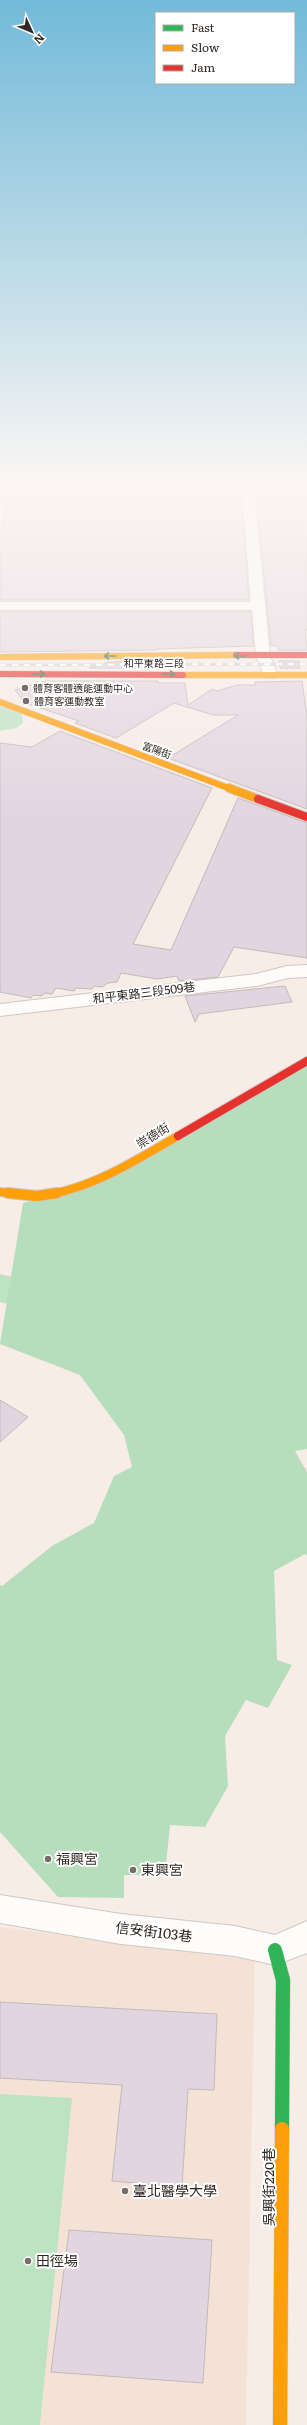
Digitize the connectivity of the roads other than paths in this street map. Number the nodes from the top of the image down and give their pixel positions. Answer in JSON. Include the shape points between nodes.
{"nodes":[{"id":1,"x":257,"y":593,"type":"edge"},
{"id":2,"x":0,"y":606,"type":"edge"},
{"id":3,"x":258,"y":606,"type":"junction"},
{"id":4,"x":263,"y":656,"type":"junction"},
{"id":5,"x":307,"y":656,"type":"edge"},
{"id":6,"x":0,"y":657,"type":"edge"},
{"id":7,"x":0,"y":674,"type":"edge"},
{"id":8,"x":270,"y":675,"type":"junction"},
{"id":9,"x":307,"y":675,"type":"edge"},
{"id":10,"x":0,"y":702,"type":"edge"},
{"id":11,"x":307,"y":817,"type":"edge"},
{"id":12,"x":307,"y":971,"type":"edge"},
{"id":13,"x":0,"y":1010,"type":"edge"},
{"id":14,"x":307,"y":1061,"type":"edge"},
{"id":15,"x":0,"y":1192,"type":"edge"},
{"id":16,"x":0,"y":1908,"type":"edge"},
{"id":17,"x":307,"y":1936,"type":"edge"},
{"id":18,"x":275,"y":1950,"type":"junction"},
{"id":19,"x":280,"y":2425,"type":"edge"}],
"edges":[{"from":1,"to":3,"type":"street"},
{"from":2,"to":3,"type":"street"},
{"from":3,"to":4,"type":"street"},
{"from":4,"to":5,"type":"street","name":"和平東路三段"},
{"from":4,"to":6,"type":"street","name":"和平東路三段","one_way":true},
{"from":4,"to":8,"type":"street"},
{"from":7,"to":8,"type":"street","name":"和平東路三段","one_way":true},
{"from":8,"to":9,"type":"street","name":"和平東路三段"},
{"from":10,"to":11,"type":"street","name":"富陽街"},
{"from":12,"to":13,"type":"street","name":"和平東路三段509巷","via":[[287,972],[257,980]]},
{"from":14,"to":15,"type":"street","name":"崇德街","via":[[114,1173],[84,1186],[41,1196]]},
{"from":16,"to":18,"type":"street","name":"信安街103巷","via":[[121,1929],[235,1941]]},
{"from":17,"to":18,"type":"street"},
{"from":18,"to":19,"type":"street","name":"吳興街220巷","via":[[283,1980]]}]}
